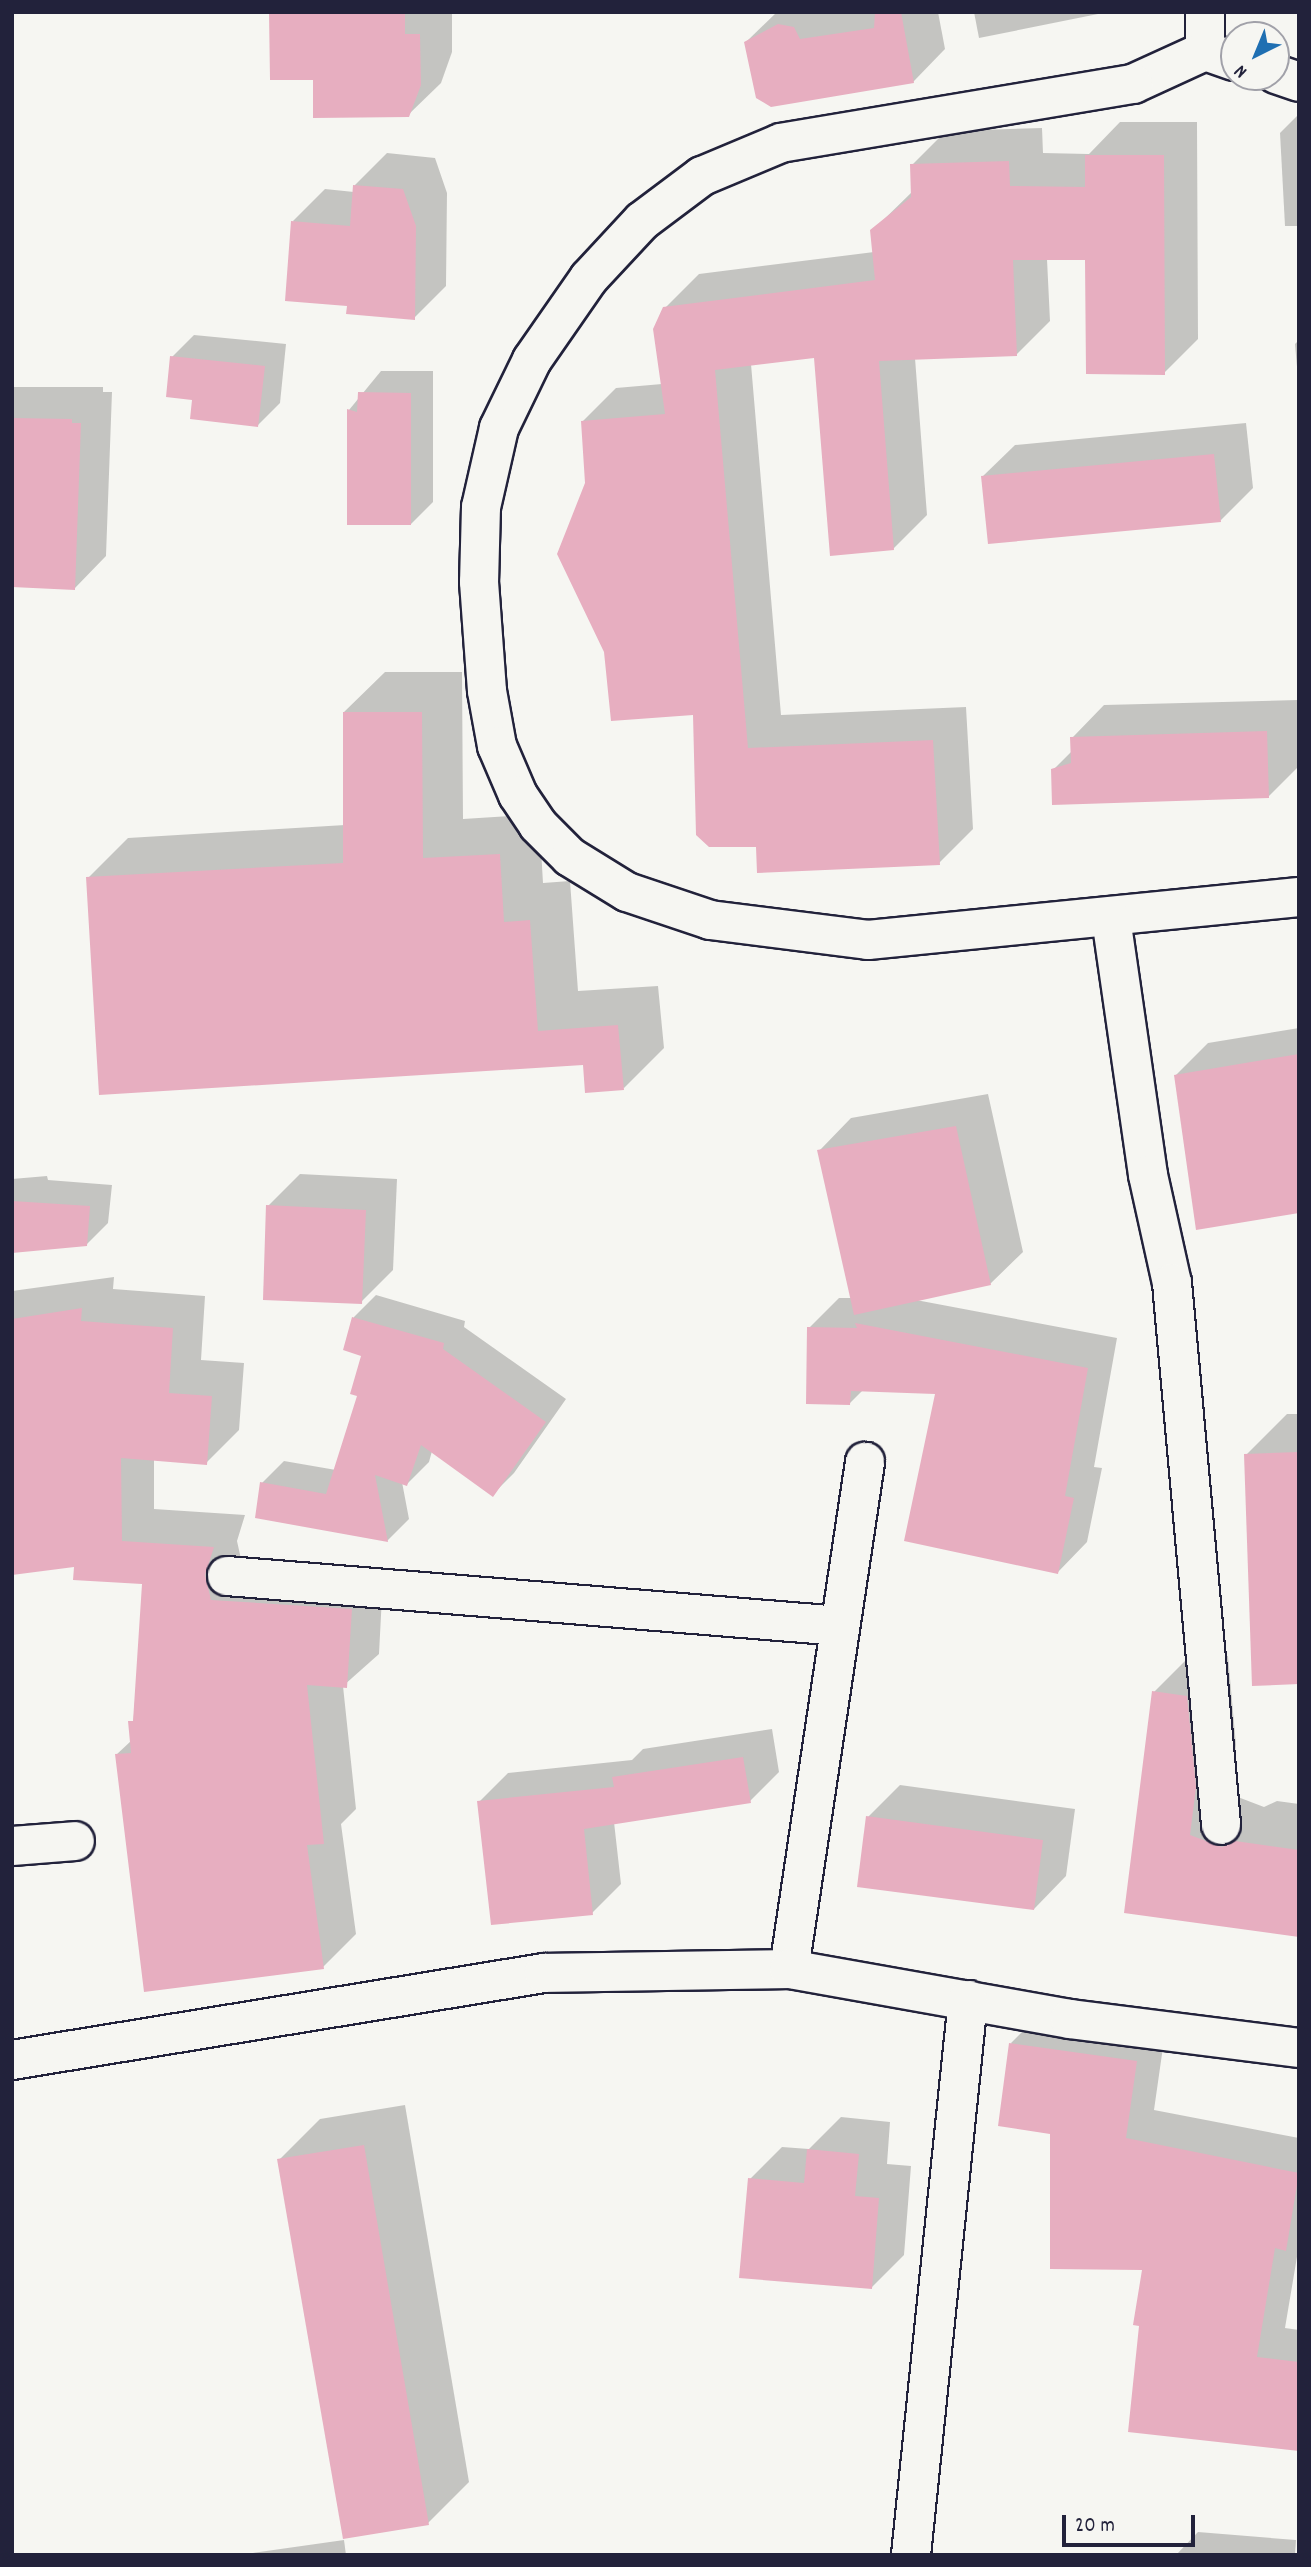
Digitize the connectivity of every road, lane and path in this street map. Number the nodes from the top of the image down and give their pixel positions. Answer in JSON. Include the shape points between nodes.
{"nodes":[{"id":1,"x":1205,"y":12,"type":"edge"},
{"id":2,"x":1219,"y":56,"type":"edge"},
{"id":3,"x":1299,"y":897,"type":"edge"},
{"id":4,"x":1111,"y":918,"type":"junction"},
{"id":5,"x":865,"y":1462,"type":"dead end"},
{"id":6,"x":227,"y":1576,"type":"dead end"},
{"id":7,"x":840,"y":1626,"type":"junction"},
{"id":8,"x":1221,"y":1825,"type":"dead end"},
{"id":9,"x":75,"y":1842,"type":"dead end"},
{"id":10,"x":12,"y":1846,"type":"edge"},
{"id":11,"x":789,"y":1969,"type":"junction"},
{"id":12,"x":968,"y":2000,"type":"junction"},
{"id":13,"x":1299,"y":2048,"type":"edge"},
{"id":14,"x":12,"y":2060,"type":"edge"},
{"id":15,"x":911,"y":2555,"type":"edge"}],
"edges":[{"from":1,"to":2,"type":"street"},
{"from":2,"to":4,"type":"street","via":[[1133,84],[781,143],[702,176],[642,221],[589,278],[532,360],[499,428],[481,507],[479,582],[487,691],[497,746],[518,795],[538,825],[570,857],[627,892],[710,920],[805,935],[868,940],[928,937]]},
{"from":3,"to":4,"type":"street"},
{"from":4,"to":8,"type":"street","via":[[1148,1175],[1171,1283]]},
{"from":5,"to":7,"type":"street"},
{"from":6,"to":7,"type":"street"},
{"from":7,"to":11,"type":"street"},
{"from":9,"to":10,"type":"street"},
{"from":11,"to":12,"type":"street"},
{"from":11,"to":14,"type":"street","via":[[544,1973]]},
{"from":12,"to":13,"type":"street","via":[[1070,2019]]},
{"from":12,"to":15,"type":"street"}]}
